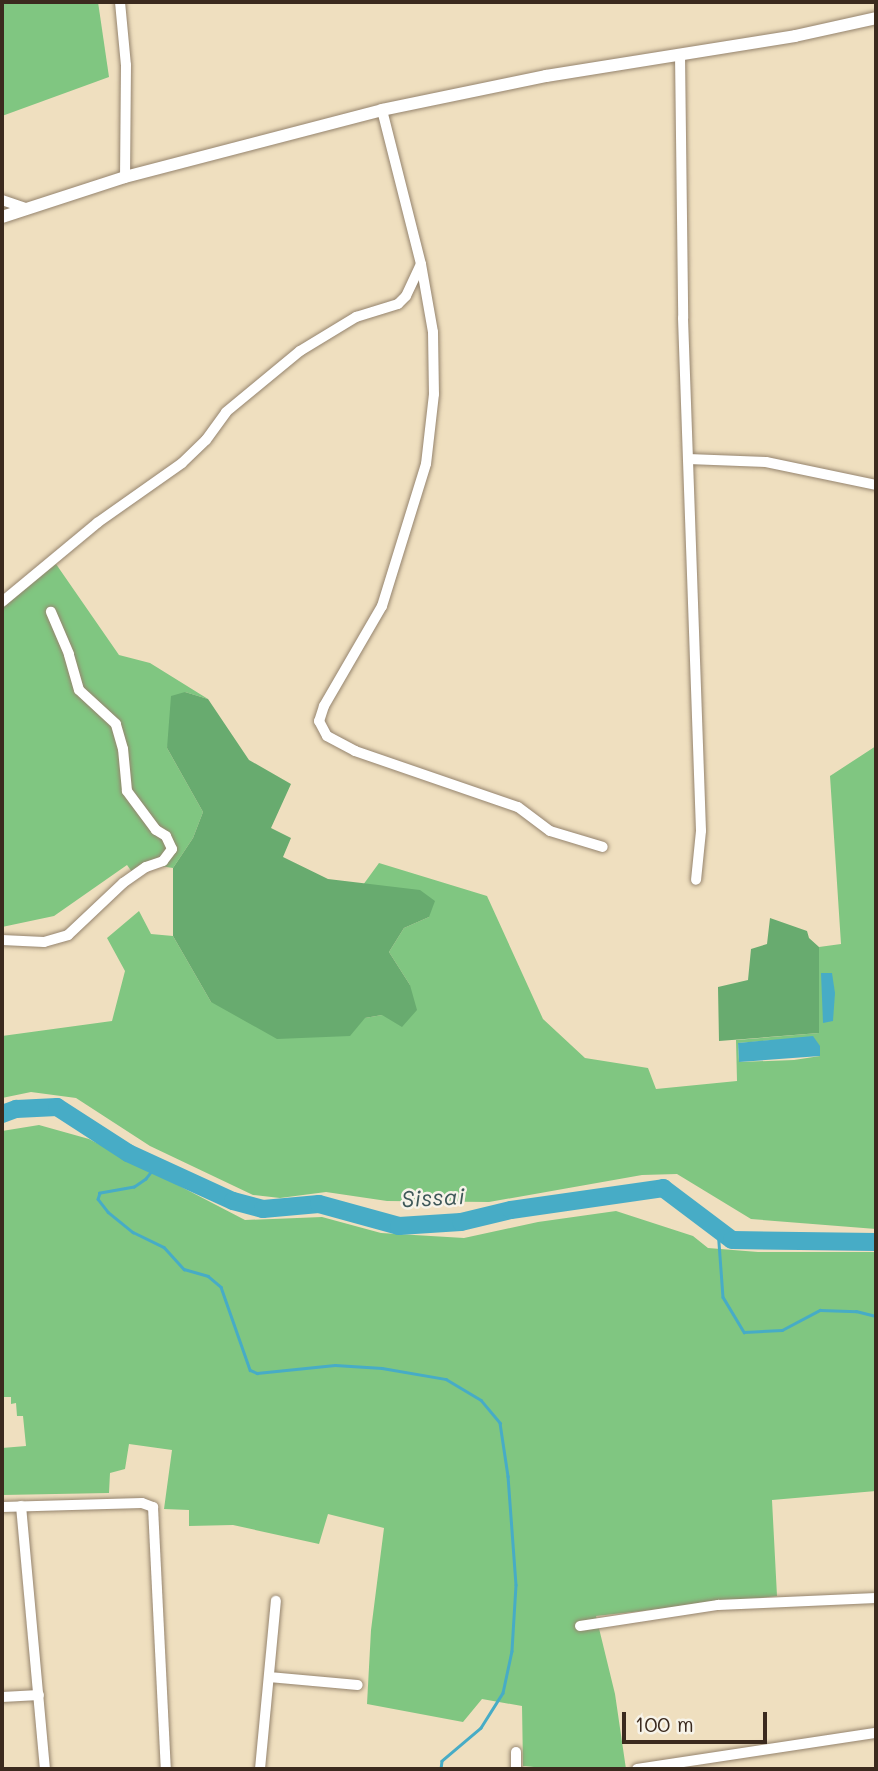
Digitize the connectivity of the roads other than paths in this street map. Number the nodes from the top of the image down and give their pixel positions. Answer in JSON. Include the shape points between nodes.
{"nodes":[{"id":1,"x":120,"y":2,"type":"edge"},
{"id":2,"x":876,"y":18,"type":"edge"},
{"id":3,"x":680,"y":54,"type":"junction"},
{"id":4,"x":383,"y":110,"type":"junction"},
{"id":5,"x":125,"y":177,"type":"junction"},
{"id":6,"x":2,"y":200,"type":"edge"},
{"id":7,"x":25,"y":208,"type":"junction"},
{"id":8,"x":2,"y":217,"type":"edge"},
{"id":9,"x":421,"y":264,"type":"junction"},
{"id":10,"x":688,"y":459,"type":"junction"},
{"id":11,"x":876,"y":485,"type":"edge"},
{"id":12,"x":2,"y":602,"type":"edge"},
{"id":13,"x":51,"y":612,"type":"dead end"},
{"id":14,"x":603,"y":847,"type":"dead end"},
{"id":15,"x":696,"y":880,"type":"dead end"},
{"id":16,"x":2,"y":940,"type":"edge"},
{"id":17,"x":21,"y":1506,"type":"junction"},
{"id":18,"x":2,"y":1507,"type":"edge"},
{"id":19,"x":876,"y":1598,"type":"edge"},
{"id":20,"x":276,"y":1601,"type":"dead end"},
{"id":21,"x":580,"y":1626,"type":"dead end"},
{"id":22,"x":269,"y":1676,"type":"junction"},
{"id":23,"x":358,"y":1685,"type":"dead end"},
{"id":24,"x":39,"y":1695,"type":"junction"},
{"id":25,"x":2,"y":1697,"type":"edge"},
{"id":26,"x":876,"y":1733,"type":"edge"},
{"id":27,"x":516,"y":1752,"type":"dead end"},
{"id":28,"x":45,"y":1769,"type":"edge"},
{"id":29,"x":166,"y":1769,"type":"edge"},
{"id":30,"x":260,"y":1769,"type":"edge"},
{"id":31,"x":516,"y":1769,"type":"edge"},
{"id":32,"x":636,"y":1769,"type":"edge"}],
"edges":[{"from":1,"to":5,"type":"street","via":[[126,65]]},
{"from":2,"to":3,"type":"street"},
{"from":3,"to":4,"type":"street"},
{"from":3,"to":10,"type":"street"},
{"from":4,"to":5,"type":"street"},
{"from":4,"to":9,"type":"street"},
{"from":5,"to":7,"type":"street"},
{"from":6,"to":7,"type":"street"},
{"from":7,"to":8,"type":"street"},
{"from":9,"to":12,"type":"street","via":[[398,304],[356,317],[300,351],[226,411],[206,440],[181,463],[117,508]]},
{"from":9,"to":14,"type":"street","via":[[433,332],[434,394],[426,464],[382,606],[319,721],[327,736],[355,751],[518,807],[550,831]]},
{"from":10,"to":11,"type":"street","via":[[766,462]]},
{"from":10,"to":15,"type":"street","via":[[701,831]]},
{"from":13,"to":16,"type":"street","via":[[79,690],[117,724],[127,791],[172,849],[163,862],[127,880],[68,935],[44,942]]},
{"from":17,"to":18,"type":"street"},
{"from":17,"to":24,"type":"street"},
{"from":17,"to":29,"type":"street","via":[[142,1503],[153,1507]]},
{"from":19,"to":21,"type":"street","via":[[718,1605]]},
{"from":20,"to":22,"type":"street"},
{"from":22,"to":23,"type":"street"},
{"from":22,"to":30,"type":"street"},
{"from":24,"to":25,"type":"street"},
{"from":24,"to":28,"type":"street"},
{"from":26,"to":32,"type":"street"},
{"from":27,"to":31,"type":"street"}]}
